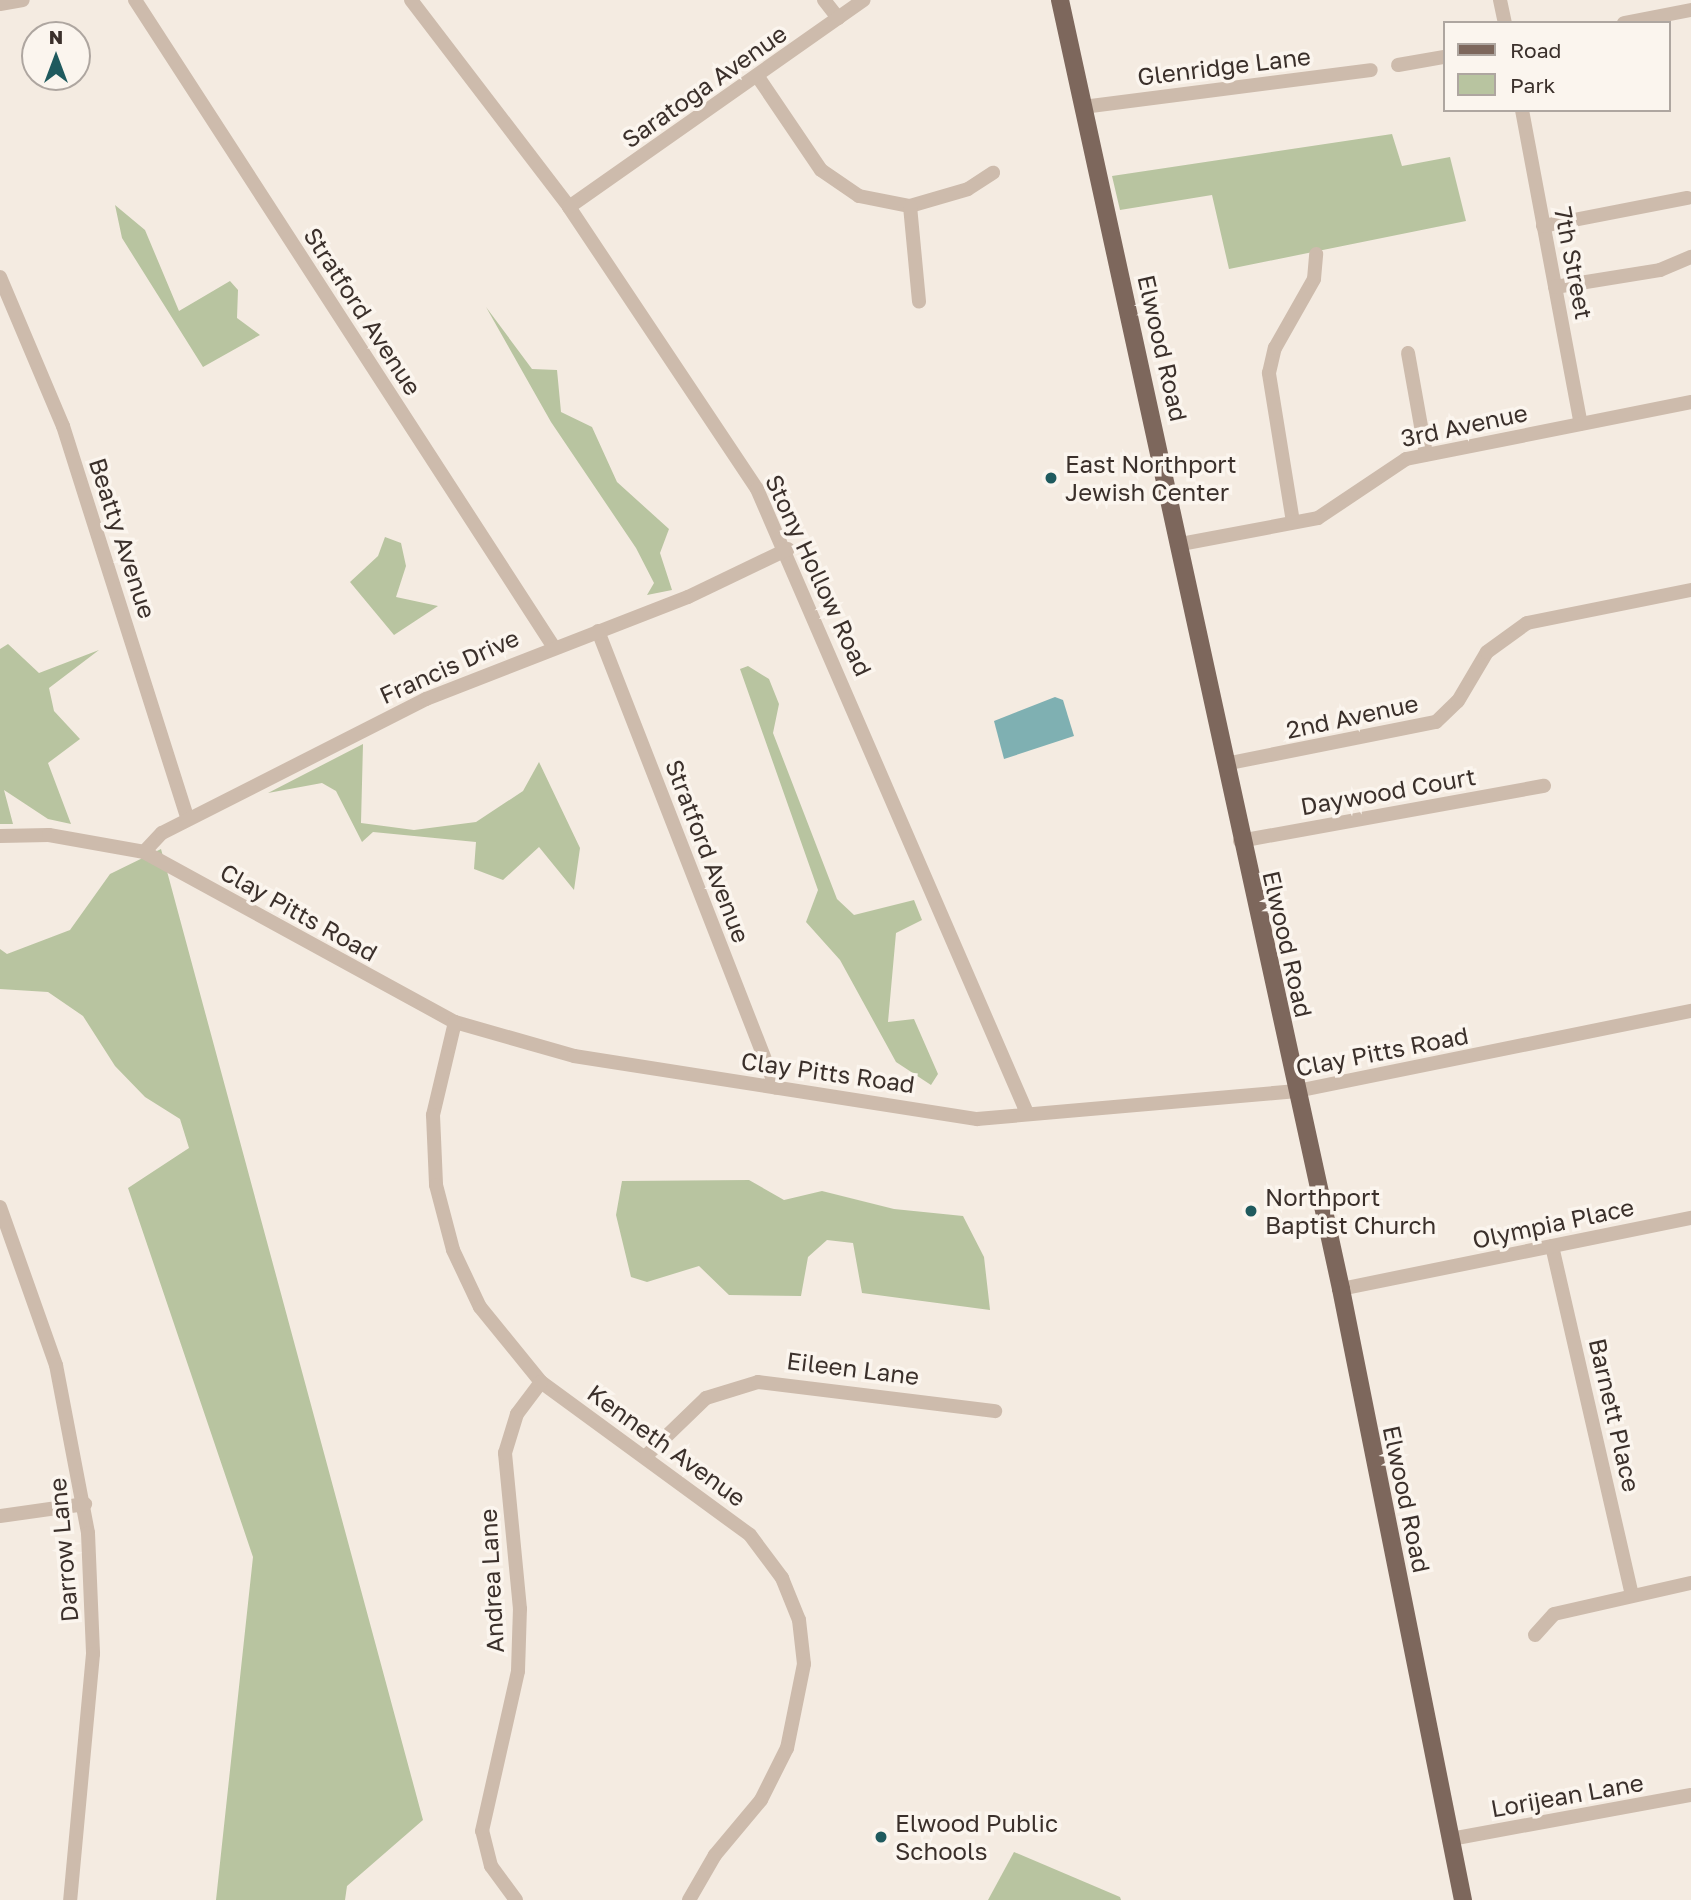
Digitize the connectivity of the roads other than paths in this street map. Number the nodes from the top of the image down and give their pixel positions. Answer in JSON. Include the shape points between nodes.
{"nodes":[{"id":1,"x":23,"y":0,"type":"edge"},
{"id":2,"x":135,"y":0,"type":"edge"},
{"id":3,"x":411,"y":0,"type":"edge"},
{"id":4,"x":824,"y":0,"type":"edge"},
{"id":5,"x":864,"y":0,"type":"edge"},
{"id":6,"x":1060,"y":0,"type":"edge"},
{"id":7,"x":1500,"y":0,"type":"edge"},
{"id":8,"x":0,"y":4,"type":"edge"},
{"id":9,"x":1691,"y":10,"type":"edge"},
{"id":10,"x":838,"y":18,"type":"junction"},
{"id":11,"x":1505,"y":21,"type":"edge"},
{"id":12,"x":1634,"y":21,"type":"edge"},
{"id":13,"x":1442,"y":57,"type":"edge"},
{"id":14,"x":1398,"y":65,"type":"dead end"},
{"id":15,"x":1371,"y":70,"type":"dead end"},
{"id":16,"x":758,"y":77,"type":"junction"},
{"id":17,"x":1083,"y":107,"type":"junction"},
{"id":18,"x":1522,"y":112,"type":"edge"},
{"id":19,"x":993,"y":173,"type":"dead end"},
{"id":20,"x":1687,"y":198,"type":"dead end"},
{"id":21,"x":910,"y":206,"type":"junction"},
{"id":22,"x":569,"y":207,"type":"junction"},
{"id":23,"x":1543,"y":226,"type":"junction"},
{"id":24,"x":1316,"y":254,"type":"dead end"},
{"id":25,"x":1691,"y":257,"type":"edge"},
{"id":26,"x":0,"y":277,"type":"edge"},
{"id":27,"x":1555,"y":287,"type":"junction"},
{"id":28,"x":919,"y":302,"type":"dead end"},
{"id":29,"x":1408,"y":353,"type":"dead end"},
{"id":30,"x":1691,"y":402,"type":"edge"},
{"id":31,"x":1581,"y":424,"type":"junction"},
{"id":32,"x":1426,"y":454,"type":"junction"},
{"id":33,"x":1293,"y":522,"type":"junction"},
{"id":34,"x":1181,"y":544,"type":"junction"},
{"id":35,"x":788,"y":549,"type":"junction"},
{"id":36,"x":1691,"y":590,"type":"edge"},
{"id":37,"x":598,"y":631,"type":"junction"},
{"id":38,"x":553,"y":646,"type":"junction"},
{"id":39,"x":1225,"y":764,"type":"junction"},
{"id":40,"x":1544,"y":786,"type":"dead end"},
{"id":41,"x":188,"y":819,"type":"junction"},
{"id":42,"x":0,"y":836,"type":"edge"},
{"id":43,"x":1240,"y":841,"type":"junction"},
{"id":44,"x":144,"y":852,"type":"junction"},
{"id":45,"x":1691,"y":1011,"type":"edge"},
{"id":46,"x":455,"y":1022,"type":"junction"},
{"id":47,"x":776,"y":1088,"type":"junction"},
{"id":48,"x":1297,"y":1091,"type":"junction"},
{"id":49,"x":1027,"y":1113,"type":"junction"},
{"id":50,"x":0,"y":1207,"type":"edge"},
{"id":51,"x":1691,"y":1218,"type":"edge"},
{"id":52,"x":1552,"y":1246,"type":"junction"},
{"id":53,"x":1341,"y":1289,"type":"junction"},
{"id":54,"x":541,"y":1381,"type":"junction"},
{"id":55,"x":995,"y":1411,"type":"dead end"},
{"id":56,"x":647,"y":1455,"type":"junction"},
{"id":57,"x":85,"y":1504,"type":"junction"},
{"id":58,"x":0,"y":1516,"type":"edge"},
{"id":59,"x":1691,"y":1583,"type":"edge"},
{"id":60,"x":1632,"y":1594,"type":"junction"},
{"id":61,"x":1535,"y":1635,"type":"dead end"},
{"id":62,"x":1691,"y":1795,"type":"edge"},
{"id":63,"x":1451,"y":1839,"type":"junction"},
{"id":64,"x":70,"y":1900,"type":"edge"},
{"id":65,"x":516,"y":1900,"type":"edge"},
{"id":66,"x":689,"y":1900,"type":"edge"},
{"id":67,"x":1463,"y":1900,"type":"edge"}],
"edges":[{"from":1,"to":8,"type":"street"},
{"from":2,"to":38,"type":"street","name":"Stratford Avenue"},
{"from":3,"to":22,"type":"street","name":"Stony Hollow Road"},
{"from":4,"to":10,"type":"street"},
{"from":5,"to":10,"type":"street","name":"Saratoga Avenue"},
{"from":6,"to":17,"type":"main road","name":"Elwood Road"},
{"from":7,"to":11,"type":"street"},
{"from":9,"to":12,"type":"street"},
{"from":10,"to":16,"type":"street","name":"Saratoga Avenue"},
{"from":13,"to":14,"type":"street"},
{"from":15,"to":17,"type":"street","name":"Glenridge Lane"},
{"from":16,"to":21,"type":"street","via":[[821,170],[859,196]]},
{"from":16,"to":22,"type":"street","name":"Saratoga Avenue"},
{"from":17,"to":34,"type":"main road","name":"Elwood Road"},
{"from":18,"to":23,"type":"street","name":"7th Street"},
{"from":19,"to":21,"type":"street","via":[[968,189]]},
{"from":20,"to":23,"type":"street"},
{"from":21,"to":28,"type":"street"},
{"from":22,"to":35,"type":"street","name":"Stony Hollow Road","via":[[737,456]]},
{"from":23,"to":27,"type":"street","name":"7th Street"},
{"from":24,"to":33,"type":"street","via":[[1314,279],[1275,348],[1269,373]]},
{"from":25,"to":27,"type":"street","via":[[1660,270]]},
{"from":26,"to":41,"type":"street","name":"Beatty Avenue","via":[[63,426]]},
{"from":27,"to":31,"type":"street","name":"7th Street"},
{"from":29,"to":32,"type":"street"},
{"from":30,"to":31,"type":"street","name":"3rd Avenue"},
{"from":31,"to":32,"type":"street","name":"3rd Avenue"},
{"from":32,"to":33,"type":"street","name":"3rd Avenue","via":[[1389,466],[1338,509]]},
{"from":33,"to":34,"type":"street","name":"3rd Avenue"},
{"from":34,"to":39,"type":"main road","name":"Elwood Road"},
{"from":35,"to":37,"type":"street","name":"Francis Drive"},
{"from":35,"to":49,"type":"street","name":"Stony Hollow Road"},
{"from":36,"to":39,"type":"street","name":"2nd Avenue","via":[[1527,623],[1487,652],[1458,701],[1436,722]]},
{"from":37,"to":38,"type":"street","name":"Francis Drive"},
{"from":37,"to":47,"type":"street","name":"Stratford Avenue"},
{"from":38,"to":41,"type":"street","name":"Francis Drive","via":[[426,699]]},
{"from":39,"to":43,"type":"main road","name":"Elwood Road"},
{"from":40,"to":43,"type":"street","name":"Daywood Court"},
{"from":41,"to":44,"type":"street","name":"Francis Drive"},
{"from":42,"to":44,"type":"street","name":"Clay Pitts Road","via":[[49,835]]},
{"from":43,"to":48,"type":"main road","name":"Elwood Road"},
{"from":44,"to":46,"type":"street","name":"Clay Pitts Road"},
{"from":45,"to":48,"type":"street","name":"Clay Pitts Road"},
{"from":46,"to":47,"type":"street","name":"Clay Pitts Road","via":[[574,1056]]},
{"from":46,"to":54,"type":"street","name":"Kenneth Avenue","via":[[433,1115],[444,1222],[480,1307]]},
{"from":47,"to":49,"type":"street","name":"Clay Pitts Road","via":[[977,1119]]},
{"from":48,"to":49,"type":"street","name":"Clay Pitts Road"},
{"from":48,"to":53,"type":"main road","name":"Elwood Road"},
{"from":50,"to":57,"type":"street","name":"Darrow Lane","via":[[56,1365]]},
{"from":51,"to":52,"type":"street","name":"Olympia Place"},
{"from":52,"to":53,"type":"street","name":"Olympia Place"},
{"from":52,"to":60,"type":"street","name":"Barnett Place"},
{"from":53,"to":63,"type":"main road","name":"Elwood Road"},
{"from":54,"to":56,"type":"street","name":"Kenneth Avenue"},
{"from":54,"to":65,"type":"street","name":"Andrea Lane","via":[[517,1414],[505,1453],[519,1660],[482,1831],[491,1866]]},
{"from":55,"to":56,"type":"street","name":"Eileen Lane","via":[[758,1381],[705,1398]]},
{"from":56,"to":66,"type":"street","name":"Kenneth Avenue","via":[[729,1516],[767,1555],[791,1597],[802,1640],[801,1689],[787,1748],[761,1800],[715,1855]]},
{"from":57,"to":58,"type":"street"},
{"from":57,"to":64,"type":"street","name":"Darrow Lane","via":[[93,1654]]},
{"from":59,"to":60,"type":"street"},
{"from":60,"to":61,"type":"street","via":[[1554,1614]]},
{"from":62,"to":63,"type":"street","name":"Lorijean Lane"},
{"from":63,"to":67,"type":"main road","name":"Elwood Road"}]}
